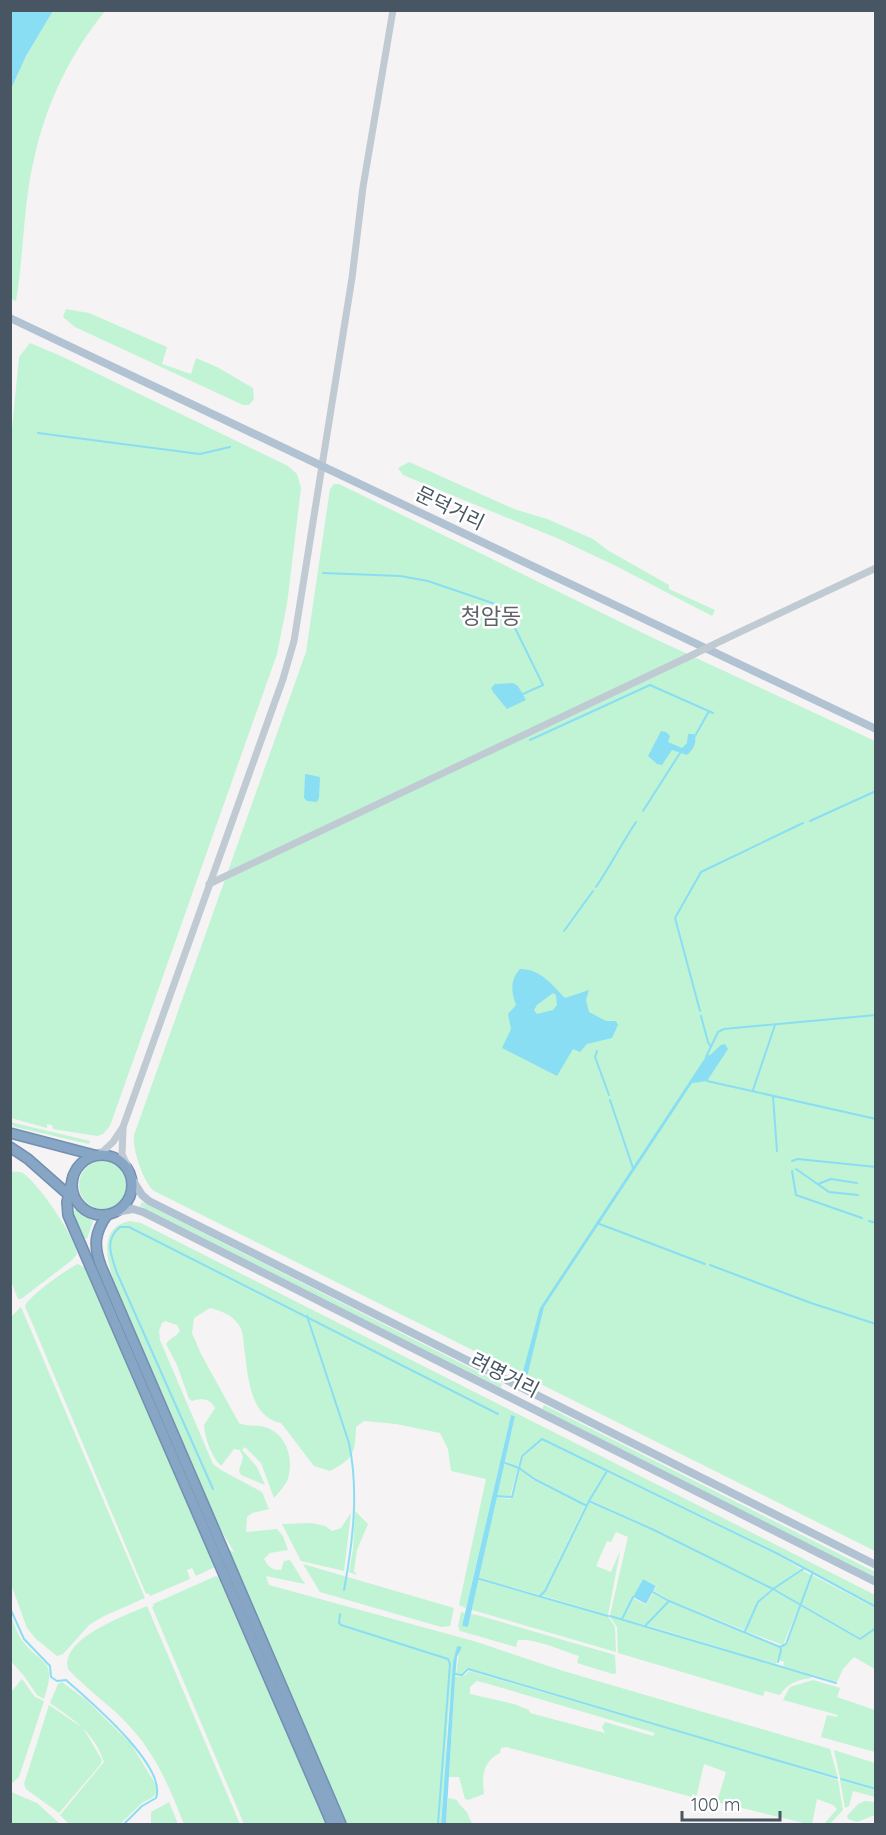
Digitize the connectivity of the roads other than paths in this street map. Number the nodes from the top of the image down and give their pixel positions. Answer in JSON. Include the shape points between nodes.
{"nodes":[{"id":1,"x":393,"y":10,"type":"edge"},
{"id":2,"x":14,"y":320,"type":"edge"},
{"id":3,"x":321,"y":465,"type":"junction"},
{"id":4,"x":876,"y":568,"type":"edge"},
{"id":5,"x":876,"y":729,"type":"edge"},
{"id":6,"x":209,"y":884,"type":"junction"},
{"id":7,"x":123,"y":1127,"type":"junction"},
{"id":8,"x":10,"y":1133,"type":"edge"},
{"id":9,"x":10,"y":1147,"type":"edge"},
{"id":10,"x":97,"y":1155,"type":"junction"},
{"id":11,"x":131,"y":1174,"type":"junction"},
{"id":12,"x":73,"y":1176,"type":"junction"},
{"id":13,"x":68,"y":1195,"type":"junction"},
{"id":14,"x":80,"y":1205,"type":"junction"},
{"id":15,"x":112,"y":1213,"type":"junction"},
{"id":16,"x":876,"y":1566,"type":"edge"},
{"id":17,"x":876,"y":1582,"type":"edge"},
{"id":18,"x":332,"y":1824,"type":"edge"},
{"id":19,"x":340,"y":1824,"type":"edge"}],
"edges":[{"from":1,"to":3,"type":"street"},
{"from":2,"to":3,"type":"main road","name":"문덕거리"},
{"from":3,"to":5,"type":"main road","name":"문덕거리"},
{"from":3,"to":6,"type":"street","via":[[294,641]]},
{"from":4,"to":6,"type":"street","bridge":true},
{"from":6,"to":7,"type":"street"},
{"from":7,"to":10,"type":"street"},
{"from":7,"to":11,"type":"street","via":[[122,1154]]},
{"from":8,"to":10,"type":"highway"},
{"from":9,"to":13,"type":"highway"},
{"from":10,"to":11,"type":"highway","via":[[117,1158]]},
{"from":10,"to":12,"type":"highway","via":[[85,1160]]},
{"from":11,"to":15,"type":"highway","via":[[130,1198]]},
{"from":11,"to":16,"type":"main road","name":"려명거리","via":[[149,1201]]},
{"from":12,"to":13,"type":"highway"},
{"from":12,"to":14,"type":"highway","via":[[74,1197]]},
{"from":13,"to":14,"type":"highway"},
{"from":13,"to":18,"type":"highway","via":[[68,1215]]},
{"from":14,"to":15,"type":"highway","via":[[97,1215]]},
{"from":15,"to":17,"type":"main road","name":"려명거리","via":[[133,1209],[143,1212]]},
{"from":15,"to":19,"type":"highway","via":[[95,1238],[100,1266]]}]}
